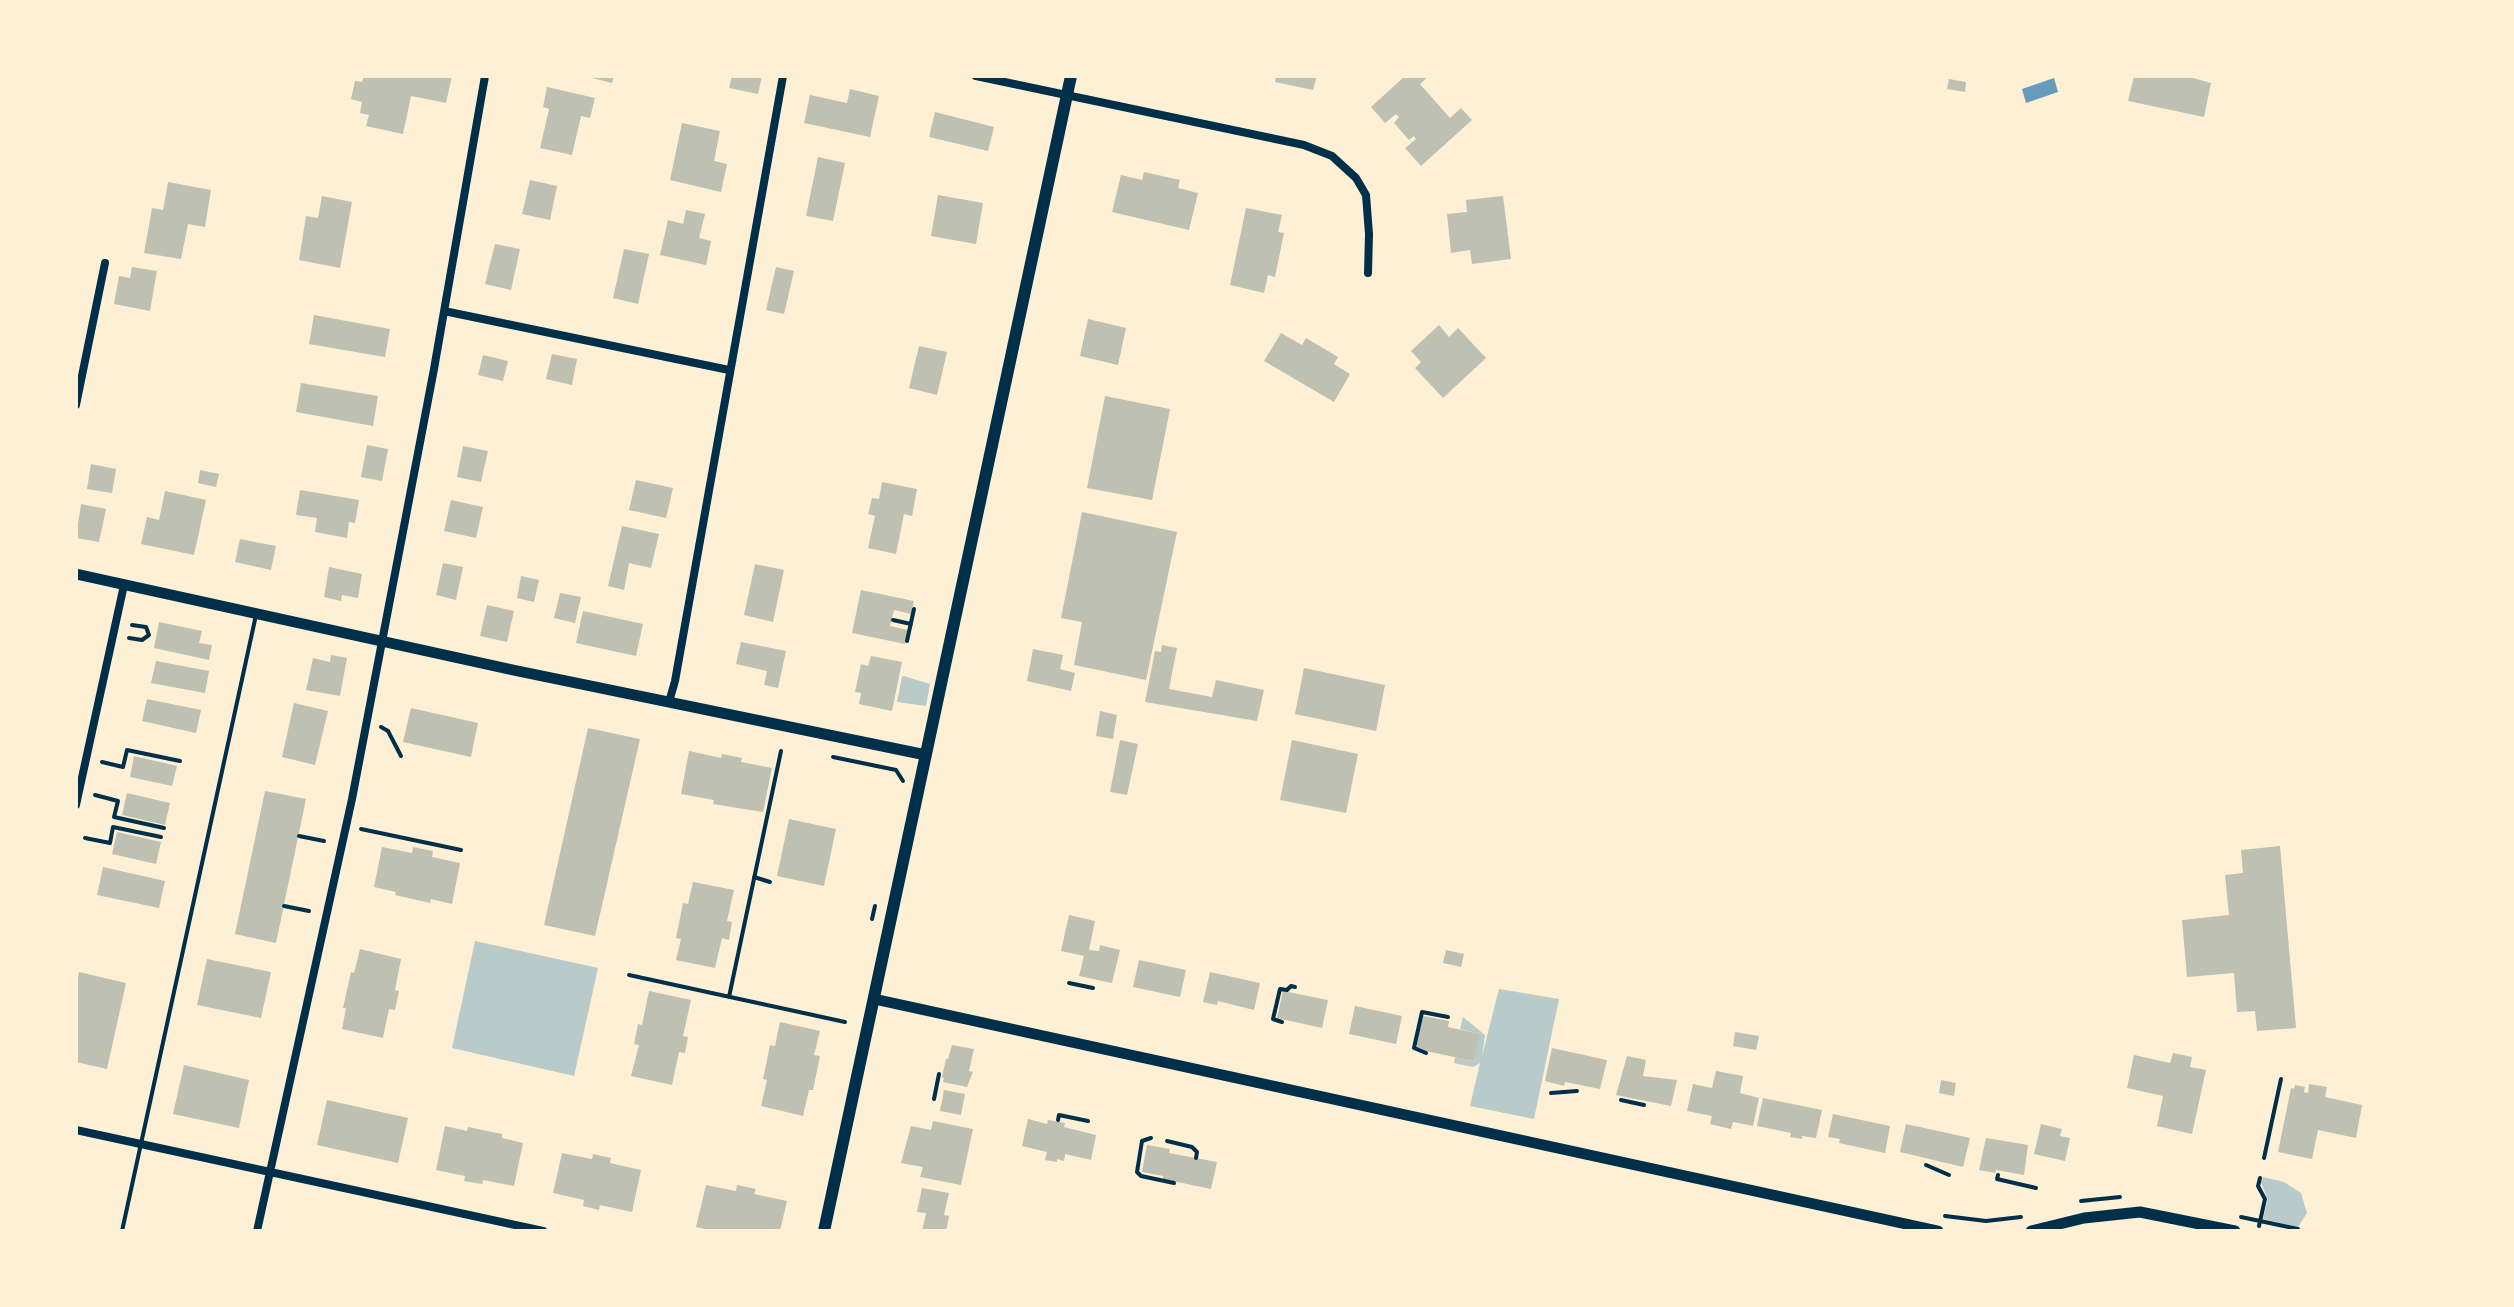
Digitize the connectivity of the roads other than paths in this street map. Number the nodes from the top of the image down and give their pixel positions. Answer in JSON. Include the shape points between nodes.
{"nodes":[{"id":1,"x":485,"y":76,"type":"edge"},
{"id":2,"x":783,"y":76,"type":"edge"},
{"id":3,"x":976,"y":76,"type":"edge"},
{"id":4,"x":1071,"y":76,"type":"edge"},
{"id":5,"x":1067,"y":95,"type":"junction"},
{"id":6,"x":105,"y":263,"type":"dead end"},
{"id":7,"x":1368,"y":273,"type":"dead end"},
{"id":8,"x":444,"y":311,"type":"junction"},
{"id":9,"x":729,"y":370,"type":"junction"},
{"id":10,"x":76,"y":405,"type":"edge"},
{"id":11,"x":76,"y":574,"type":"edge"},
{"id":12,"x":124,"y":585,"type":"junction"},
{"id":13,"x":257,"y":613,"type":"junction"},
{"id":14,"x":382,"y":641,"type":"junction"},
{"id":15,"x":669,"y":702,"type":"junction"},
{"id":16,"x":926,"y":755,"type":"junction"},
{"id":17,"x":76,"y":805,"type":"edge"},
{"id":18,"x":874,"y":999,"type":"junction"},
{"id":19,"x":76,"y":1130,"type":"edge"},
{"id":20,"x":141,"y":1144,"type":"junction"},
{"id":21,"x":270,"y":1172,"type":"junction"},
{"id":22,"x":2222,"y":1230,"type":"edge"},
{"id":23,"x":122,"y":1231,"type":"edge"},
{"id":24,"x":257,"y":1231,"type":"edge"},
{"id":25,"x":541,"y":1231,"type":"edge"},
{"id":26,"x":824,"y":1231,"type":"edge"},
{"id":27,"x":1938,"y":1231,"type":"edge"},
{"id":28,"x":2031,"y":1231,"type":"edge"},
{"id":29,"x":2235,"y":1231,"type":"edge"}],
"edges":[{"from":1,"to":8,"type":"street"},
{"from":2,"to":9,"type":"street"},
{"from":3,"to":5,"type":"street"},
{"from":4,"to":5,"type":"main road"},
{"from":5,"to":7,"type":"street","via":[[1304,145],[1332,156],[1366,195]]},
{"from":5,"to":16,"type":"main road"},
{"from":6,"to":10,"type":"street"},
{"from":8,"to":9,"type":"street"},
{"from":8,"to":14,"type":"street"},
{"from":9,"to":15,"type":"street"},
{"from":11,"to":12,"type":"street"},
{"from":12,"to":13,"type":"street"},
{"from":12,"to":17,"type":"street"},
{"from":13,"to":14,"type":"street"},
{"from":13,"to":20,"type":"lane"},
{"from":14,"to":15,"type":"street"},
{"from":14,"to":21,"type":"street"},
{"from":15,"to":16,"type":"street"},
{"from":16,"to":18,"type":"main road"},
{"from":18,"to":26,"type":"main road"},
{"from":18,"to":27,"type":"street"},
{"from":19,"to":20,"type":"street"},
{"from":20,"to":21,"type":"street"},
{"from":20,"to":23,"type":"lane"},
{"from":21,"to":24,"type":"street"},
{"from":21,"to":25,"type":"street"},
{"from":22,"to":28,"type":"street","via":[[2140,1212]]},
{"from":22,"to":29,"type":"street"}]}
